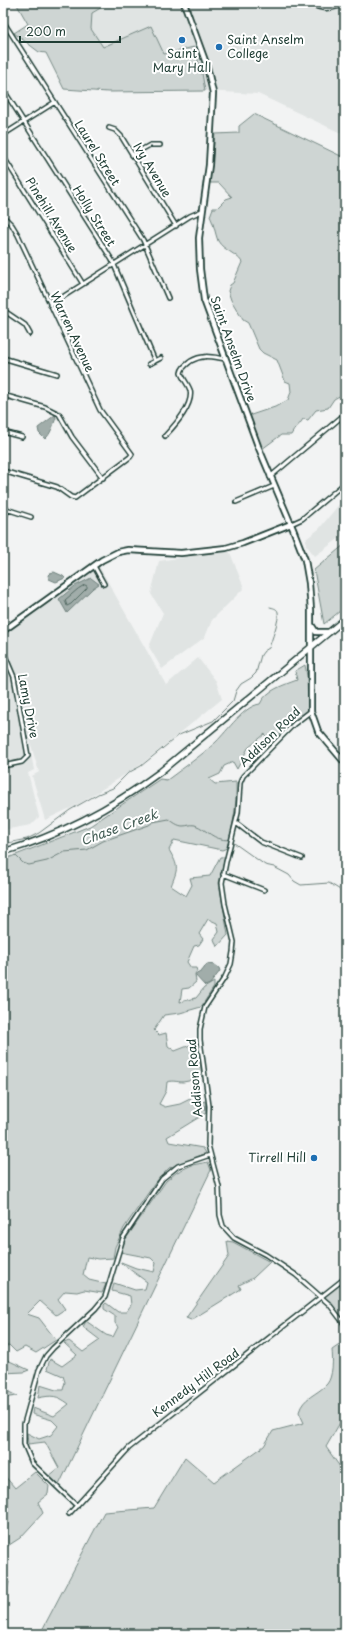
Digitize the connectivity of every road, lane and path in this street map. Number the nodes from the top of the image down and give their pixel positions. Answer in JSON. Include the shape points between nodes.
{"nodes":[{"id":1,"x":184,"y":3,"type":"edge"},
{"id":2,"x":310,"y":3,"type":"edge"},
{"id":3,"x":345,"y":4,"type":"edge"},
{"id":4,"x":3,"y":22,"type":"edge"},
{"id":5,"x":3,"y":89,"type":"edge"},
{"id":6,"x":55,"y":102,"type":"junction"},
{"id":7,"x":24,"y":122,"type":"junction"},
{"id":8,"x":109,"y":128,"type":"dead end"},
{"id":9,"x":3,"y":135,"type":"edge"},
{"id":10,"x":160,"y":145,"type":"dead end"},
{"id":11,"x":3,"y":156,"type":"edge"},
{"id":12,"x":132,"y":156,"type":"junction"},
{"id":13,"x":202,"y":211,"type":"junction"},
{"id":14,"x":3,"y":216,"type":"edge"},
{"id":15,"x":176,"y":226,"type":"junction"},
{"id":16,"x":145,"y":245,"type":"junction"},
{"id":17,"x":114,"y":265,"type":"junction"},
{"id":18,"x":83,"y":284,"type":"junction"},
{"id":19,"x":168,"y":298,"type":"dead end"},
{"id":20,"x":50,"y":305,"type":"junction"},
{"id":21,"x":3,"y":310,"type":"edge"},
{"id":22,"x":30,"y":334,"type":"dead end"},
{"id":23,"x":3,"y":358,"type":"edge"},
{"id":24,"x":161,"y":358,"type":"dead end"},
{"id":25,"x":225,"y":359,"type":"junction"},
{"id":26,"x":155,"y":361,"type":"junction"},
{"id":27,"x":149,"y":364,"type":"dead end"},
{"id":28,"x":57,"y":374,"type":"dead end"},
{"id":29,"x":3,"y":394,"type":"edge"},
{"id":30,"x":345,"y":414,"type":"edge"},
{"id":31,"x":3,"y":432,"type":"edge"},
{"id":32,"x":164,"y":436,"type":"dead end"},
{"id":33,"x":22,"y":437,"type":"dead end"},
{"id":34,"x":3,"y":471,"type":"edge"},
{"id":35,"x":270,"y":477,"type":"junction"},
{"id":36,"x":103,"y":478,"type":"junction"},
{"id":37,"x":345,"y":483,"type":"edge"},
{"id":38,"x":274,"y":486,"type":"junction"},
{"id":39,"x":236,"y":502,"type":"dead end"},
{"id":40,"x":3,"y":508,"type":"edge"},
{"id":41,"x":7,"y":510,"type":"junction"},
{"id":42,"x":31,"y":517,"type":"dead end"},
{"id":43,"x":3,"y":522,"type":"edge"},
{"id":44,"x":291,"y":524,"type":"junction"},
{"id":45,"x":94,"y":566,"type":"junction"},
{"id":46,"x":104,"y":584,"type":"dead end"},
{"id":47,"x":345,"y":619,"type":"edge"},
{"id":48,"x":312,"y":625,"type":"junction"},
{"id":49,"x":3,"y":631,"type":"edge"},
{"id":50,"x":330,"y":632,"type":"junction"},
{"id":51,"x":311,"y":647,"type":"junction"},
{"id":52,"x":3,"y":651,"type":"edge"},
{"id":53,"x":311,"y":711,"type":"junction"},
{"id":54,"x":345,"y":764,"type":"edge"},
{"id":55,"x":3,"y":766,"type":"edge"},
{"id":56,"x":236,"y":823,"type":"junction"},
{"id":57,"x":3,"y":852,"type":"edge"},
{"id":58,"x":302,"y":858,"type":"dead end"},
{"id":59,"x":223,"y":874,"type":"junction"},
{"id":60,"x":264,"y":890,"type":"dead end"},
{"id":61,"x":210,"y":1155,"type":"junction"},
{"id":62,"x":345,"y":1278,"type":"edge"},
{"id":63,"x":322,"y":1297,"type":"junction"},
{"id":64,"x":345,"y":1325,"type":"edge"},
{"id":65,"x":77,"y":1506,"type":"junction"},
{"id":66,"x":69,"y":1514,"type":"dead end"}],
"edges":[{"from":1,"to":13,"type":"street","name":"Saint Anselm Drive","via":[[212,87],[209,165]]},
{"from":2,"to":3,"type":"street","via":[[327,9]]},
{"from":4,"to":6,"type":"street","name":"Laurel Street"},
{"from":5,"to":7,"type":"street","name":"Holly Street"},
{"from":6,"to":7,"type":"street"},
{"from":6,"to":16,"type":"street","name":"Laurel Street"},
{"from":7,"to":9,"type":"street"},
{"from":7,"to":17,"type":"street","name":"Holly Street"},
{"from":8,"to":12,"type":"street","name":"Ivy Avenue","via":[[118,133]]},
{"from":10,"to":12,"type":"street","via":[[147,146]]},
{"from":11,"to":18,"type":"street","name":"Pinehill Avenue"},
{"from":12,"to":15,"type":"street","name":"Ivy Avenue"},
{"from":13,"to":15,"type":"street"},
{"from":13,"to":25,"type":"street","name":"Saint Anselm Drive","via":[[198,246],[202,292]]},
{"from":14,"to":20,"type":"street","name":"Warren Avenue","via":[[18,235]]},
{"from":15,"to":16,"type":"street"},
{"from":16,"to":17,"type":"street"},
{"from":16,"to":19,"type":"street","name":"Laurel Street"},
{"from":17,"to":18,"type":"street"},
{"from":17,"to":26,"type":"street","name":"Holly Street"},
{"from":18,"to":20,"type":"street"},
{"from":20,"to":36,"type":"street","name":"Warren Avenue","via":[[100,410],[131,452],[130,457]]},
{"from":21,"to":22,"type":"street","via":[[25,325]]},
{"from":23,"to":28,"type":"street"},
{"from":24,"to":26,"type":"street"},
{"from":25,"to":32,"type":"street","via":[[202,356],[183,368],[181,373],[190,390],[189,402],[178,422]]},
{"from":25,"to":35,"type":"street","name":"Saint Anselm Drive"},
{"from":26,"to":27,"type":"street"},
{"from":29,"to":36,"type":"street","via":[[59,414],[72,437]]},
{"from":30,"to":35,"type":"street"},
{"from":31,"to":33,"type":"street"},
{"from":34,"to":36,"type":"street","via":[[58,487],[73,498],[80,496]]},
{"from":35,"to":38,"type":"street","name":"Saint Anselm Drive"},
{"from":37,"to":44,"type":"street","via":[[302,519]]},
{"from":38,"to":39,"type":"street"},
{"from":38,"to":44,"type":"street","name":"Saint Anselm Drive"},
{"from":40,"to":41,"type":"street"},
{"from":41,"to":42,"type":"street"},
{"from":41,"to":43,"type":"street"},
{"from":44,"to":45,"type":"street","via":[[243,543],[213,550],[181,553],[122,550]]},
{"from":44,"to":48,"type":"street","name":"Saint Anselm Drive","via":[[308,574]]},
{"from":45,"to":46,"type":"street"},
{"from":45,"to":49,"type":"street"},
{"from":47,"to":50,"type":"main road"},
{"from":48,"to":50,"type":"street","via":[[316,632]]},
{"from":48,"to":51,"type":"street","name":"Saint Anselm Drive"},
{"from":50,"to":51,"type":"main road"},
{"from":51,"to":53,"type":"street","name":"Saint Anselm Drive"},
{"from":51,"to":57,"type":"main road","via":[[130,794],[74,826]]},
{"from":52,"to":55,"type":"street","name":"Lamy Drive","via":[[15,681],[28,753],[22,762]]},
{"from":53,"to":54,"type":"street","name":"Saint Anselm Drive","via":[[318,732]]},
{"from":53,"to":56,"type":"street","name":"Addison Road","via":[[287,731],[243,776],[240,782]]},
{"from":56,"to":58,"type":"street","via":[[261,842]]},
{"from":56,"to":59,"type":"street","name":"Addison Road"},
{"from":59,"to":60,"type":"street"},
{"from":59,"to":61,"type":"street","name":"Addison Road","via":[[233,952],[225,977],[205,1006],[200,1035],[209,1106],[207,1136]]},
{"from":61,"to":63,"type":"street","name":"Addison Road","via":[[219,1187],[220,1215],[226,1230],[238,1241],[281,1264]]},
{"from":61,"to":65,"type":"street","via":[[178,1166],[162,1179],[119,1245],[105,1297],[52,1348],[39,1370],[24,1424],[24,1444],[32,1463]]},
{"from":62,"to":63,"type":"street","name":"Kennedy Hill Road"},
{"from":63,"to":64,"type":"street","name":"Addison Road"},
{"from":63,"to":65,"type":"street","name":"Kennedy Hill Road","via":[[128,1448]]},
{"from":65,"to":66,"type":"street","name":"Kennedy Hill Road"}]}
